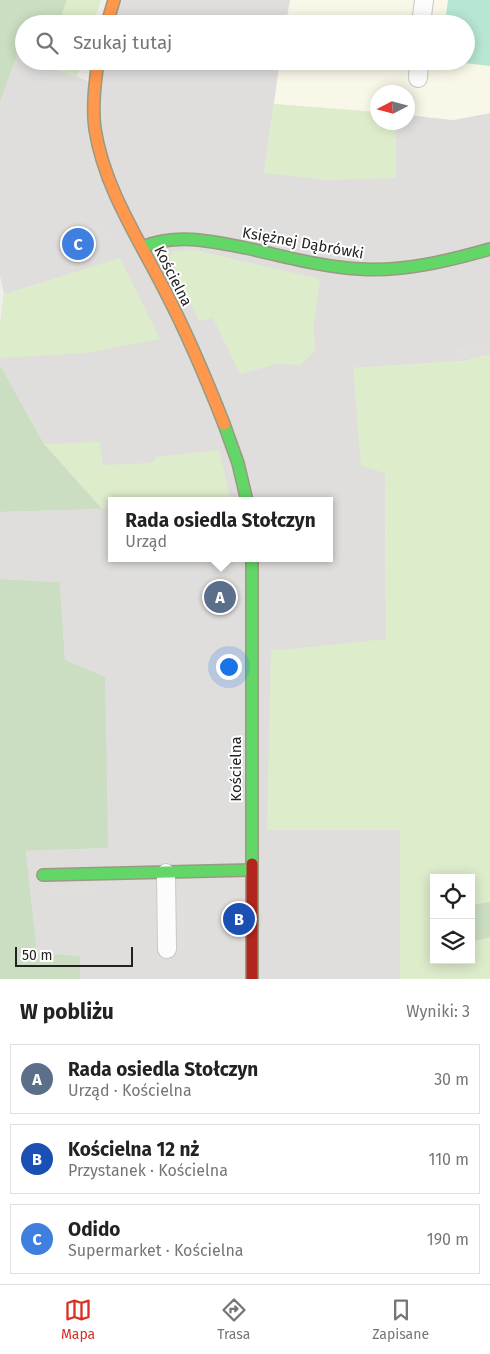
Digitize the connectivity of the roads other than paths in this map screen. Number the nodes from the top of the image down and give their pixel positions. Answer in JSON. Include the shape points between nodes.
{"nodes":[{"id":1,"x":114,"y":0,"type":"edge"},
{"id":2,"x":424,"y":0,"type":"edge"},
{"id":3,"x":110,"y":15,"type":"edge"},
{"id":4,"x":422,"y":15,"type":"edge"},
{"id":5,"x":97,"y":70,"type":"edge"},
{"id":6,"x":142,"y":247,"type":"junction"},
{"id":7,"x":490,"y":249,"type":"edge"},
{"id":8,"x":246,"y":497,"type":"edge"},
{"id":9,"x":252,"y":562,"type":"edge"},
{"id":10,"x":251,"y":870,"type":"junction"},
{"id":11,"x":166,"y":873,"type":"junction"},
{"id":12,"x":43,"y":875,"type":"dead end"},
{"id":13,"x":167,"y":950,"type":"dead end"},
{"id":14,"x":252,"y":979,"type":"edge"}],
"edges":[{"from":1,"to":3,"type":"street"},
{"from":2,"to":4,"type":"street"},
{"from":5,"to":6,"type":"street","name":"Kościelna","via":[[95,129],[103,164]]},
{"from":6,"to":7,"type":"street","name":"Księżnej Dąbrówki","via":[[167,239],[199,240],[334,266],[384,269],[424,265]]},
{"from":6,"to":8,"type":"street","name":"Kościelna","via":[[209,386],[235,450]]},
{"from":9,"to":10,"type":"street","name":"Kościelna"},
{"from":10,"to":11,"type":"street"},
{"from":10,"to":14,"type":"street","name":"Kościelna"},
{"from":11,"to":12,"type":"street"},
{"from":11,"to":13,"type":"street"}]}
